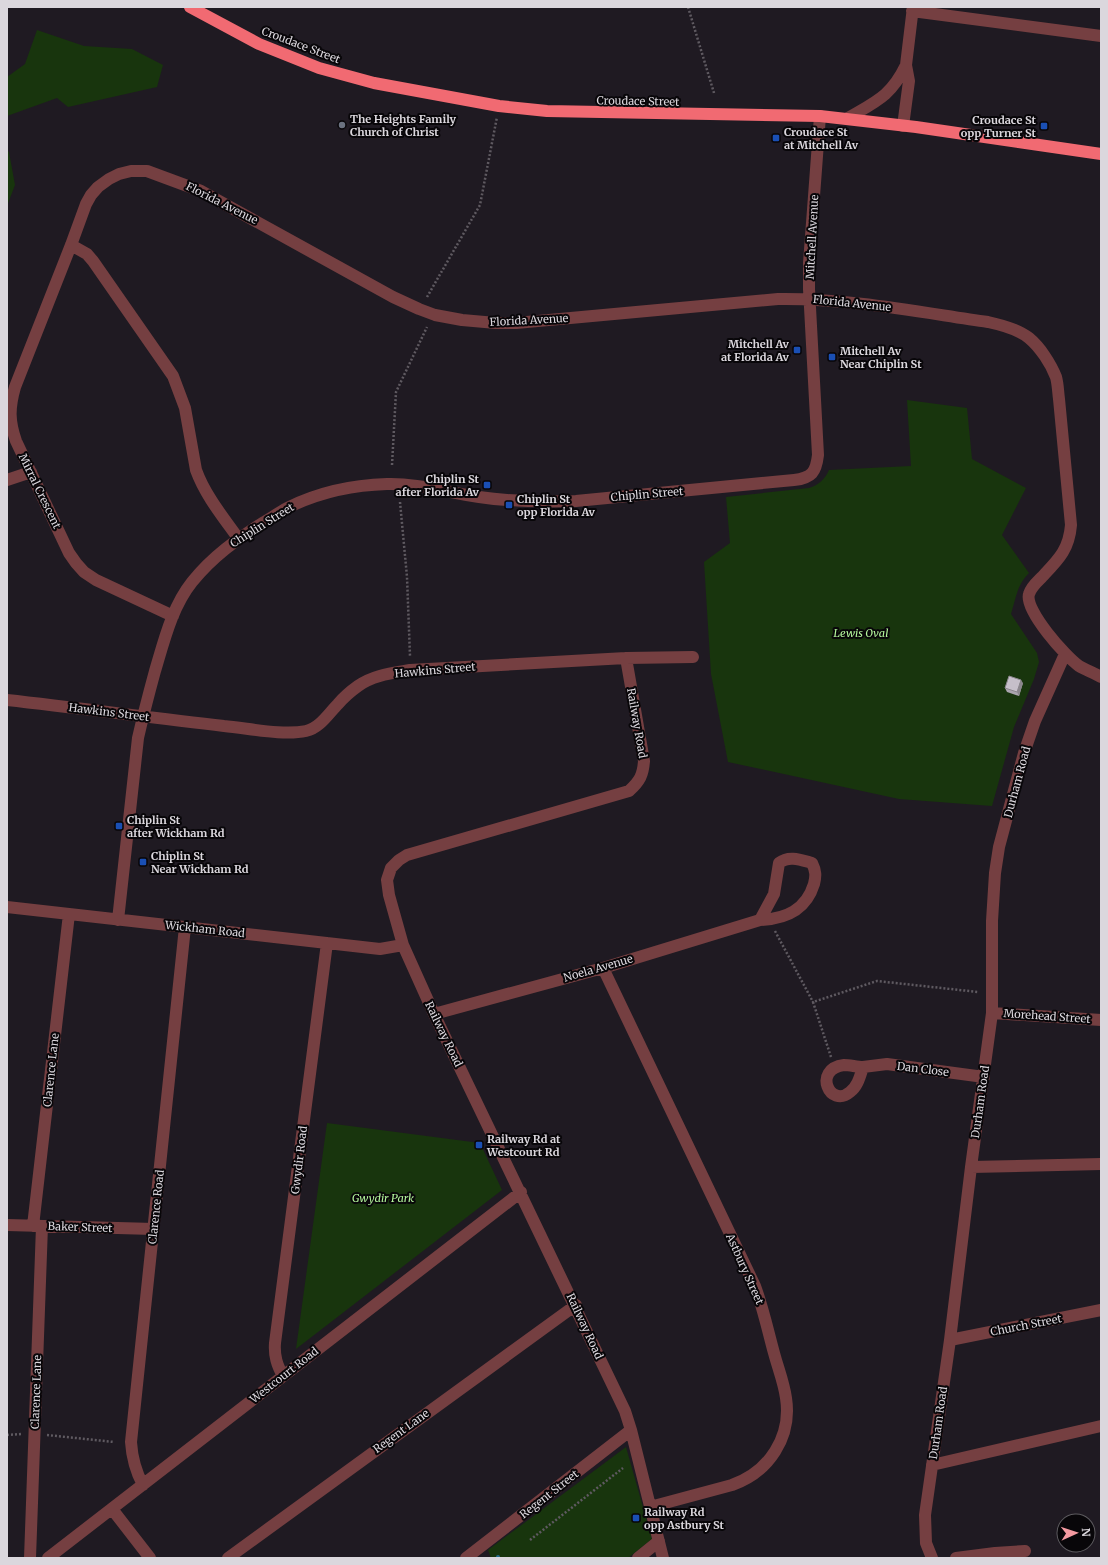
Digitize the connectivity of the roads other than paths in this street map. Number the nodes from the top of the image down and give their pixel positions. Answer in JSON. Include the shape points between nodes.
{"nodes":[{"id":1,"x":190,"y":7,"type":"edge"},
{"id":2,"x":913,"y":9,"type":"edge"},
{"id":3,"x":1101,"y":36,"type":"edge"},
{"id":4,"x":906,"y":65,"type":"junction"},
{"id":5,"x":820,"y":116,"type":"junction"},
{"id":6,"x":848,"y":118,"type":"junction"},
{"id":7,"x":903,"y":126,"type":"junction"},
{"id":8,"x":1101,"y":154,"type":"edge"},
{"id":9,"x":71,"y":245,"type":"junction"},
{"id":10,"x":809,"y":298,"type":"junction"},
{"id":11,"x":818,"y":455,"type":"joint"},
{"id":12,"x":31,"y":472,"type":"junction"},
{"id":13,"x":7,"y":480,"type":"edge"},
{"id":14,"x":238,"y":538,"type":"junction"},
{"id":15,"x":173,"y":616,"type":"junction"},
{"id":16,"x":1065,"y":654,"type":"junction"},
{"id":17,"x":693,"y":656,"type":"dead end"},
{"id":18,"x":626,"y":658,"type":"junction"},
{"id":19,"x":1101,"y":677,"type":"edge"},
{"id":20,"x":7,"y":700,"type":"edge"},
{"id":21,"x":143,"y":716,"type":"junction"},
{"id":22,"x":7,"y":907,"type":"edge"},
{"id":23,"x":69,"y":914,"type":"junction"},
{"id":24,"x":118,"y":920,"type":"junction"},
{"id":25,"x":760,"y":920,"type":"junction"},
{"id":26,"x":185,"y":927,"type":"junction"},
{"id":27,"x":327,"y":943,"type":"junction"},
{"id":28,"x":403,"y":944,"type":"junction"},
{"id":29,"x":602,"y":968,"type":"junction"},
{"id":30,"x":992,"y":1012,"type":"junction"},
{"id":31,"x":434,"y":1014,"type":"junction"},
{"id":32,"x":1101,"y":1020,"type":"edge"},
{"id":33,"x":863,"y":1067,"type":"dead end"},
{"id":34,"x":984,"y":1077,"type":"junction"},
{"id":35,"x":1101,"y":1164,"type":"edge"},
{"id":36,"x":971,"y":1168,"type":"junction"},
{"id":37,"x":521,"y":1192,"type":"junction"},
{"id":38,"x":7,"y":1225,"type":"edge"},
{"id":39,"x":37,"y":1226,"type":"junction"},
{"id":40,"x":154,"y":1229,"type":"junction"},
{"id":41,"x":576,"y":1305,"type":"junction"},
{"id":42,"x":1101,"y":1310,"type":"edge"},
{"id":43,"x":950,"y":1340,"type":"junction"},
{"id":44,"x":283,"y":1376,"type":"junction"},
{"id":45,"x":1101,"y":1426,"type":"edge"},
{"id":46,"x":631,"y":1430,"type":"junction"},
{"id":47,"x":932,"y":1465,"type":"junction"},
{"id":48,"x":143,"y":1485,"type":"junction"},
{"id":49,"x":650,"y":1507,"type":"junction"},
{"id":50,"x":112,"y":1508,"type":"junction"},
{"id":51,"x":659,"y":1542,"type":"junction"},
{"id":52,"x":1025,"y":1551,"type":"dead end"},
{"id":53,"x":30,"y":1558,"type":"edge"},
{"id":54,"x":48,"y":1558,"type":"edge"},
{"id":55,"x":150,"y":1558,"type":"edge"},
{"id":56,"x":228,"y":1558,"type":"edge"},
{"id":57,"x":466,"y":1558,"type":"edge"},
{"id":58,"x":638,"y":1558,"type":"edge"},
{"id":59,"x":663,"y":1558,"type":"edge"},
{"id":60,"x":932,"y":1558,"type":"edge"},
{"id":61,"x":956,"y":1558,"type":"edge"}],
"edges":[{"from":1,"to":5,"type":"highway","name":"Croudace Street","via":[[259,44],[319,68],[374,83],[499,106],[547,112]]},
{"from":2,"to":3,"type":"street"},
{"from":2,"to":4,"type":"street"},
{"from":4,"to":6,"type":"street","via":[[888,93]]},
{"from":4,"to":7,"type":"street","via":[[909,80]]},
{"from":5,"to":6,"type":"highway","name":"Croudace Street"},
{"from":5,"to":10,"type":"street","name":"Mitchell Avenue","via":[[809,263]]},
{"from":6,"to":7,"type":"highway","name":"Croudace Street"},
{"from":7,"to":8,"type":"highway","name":"Croudace Street"},
{"from":9,"to":10,"type":"street","name":"Florida Avenue","via":[[86,204],[98,187],[119,174],[146,171],[220,200],[393,297],[435,315],[478,322],[516,323]]},
{"from":9,"to":12,"type":"street","name":"Mirral Crescent","via":[[12,400],[11,425]]},
{"from":9,"to":14,"type":"street","via":[[87,254],[93,261],[173,376],[185,408],[199,480]]},
{"from":10,"to":11,"type":"street","name":"Mitchell Avenue"},
{"from":10,"to":16,"type":"street","name":"Florida Avenue","via":[[917,311],[1003,326],[1029,338],[1049,364],[1056,378],[1059,399],[1071,525],[1070,536],[1062,556],[1033,586],[1029,596],[1030,606],[1036,617]]},
{"from":11,"to":14,"type":"street","name":"Chiplin Street","via":[[815,470],[808,478],[576,501],[524,502],[409,485],[387,484],[346,488],[286,508]]},
{"from":12,"to":13,"type":"street"},
{"from":12,"to":15,"type":"street","name":"Mirral Crescent","via":[[76,564],[96,580]]},
{"from":14,"to":15,"type":"street","name":"Chiplin Street","via":[[218,554],[191,583]]},
{"from":15,"to":21,"type":"street","name":"Chiplin Street"},
{"from":16,"to":19,"type":"street","name":"Florida Avenue","via":[[1079,666]]},
{"from":16,"to":30,"type":"street","name":"Durham Road","via":[[1024,752],[999,847],[993,896]]},
{"from":17,"to":18,"type":"street","name":"Hawkins Street"},
{"from":18,"to":21,"type":"street","name":"Hawkins Street","via":[[392,673],[360,685],[315,726],[302,732],[288,733]]},
{"from":18,"to":28,"type":"street","name":"Railway Road","via":[[644,761],[639,782],[629,791],[407,855],[398,860],[391,868],[387,880]]},
{"from":20,"to":21,"type":"street","name":"Hawkins Street"},
{"from":21,"to":24,"type":"street","name":"Chiplin Street","via":[[138,738]]},
{"from":22,"to":23,"type":"street","name":"Wickham Road"},
{"from":23,"to":24,"type":"street","name":"Wickham Road"},
{"from":23,"to":39,"type":"street","name":"Clarence Lane"},
{"from":24,"to":26,"type":"street","name":"Wickham Road"},
{"from":25,"to":25,"type":"street","name":"Noela Avenue","via":[[788,915],[805,903],[816,876],[812,863],[789,858],[779,863],[774,894]]},
{"from":25,"to":29,"type":"street","name":"Noela Avenue"},
{"from":26,"to":27,"type":"street","name":"Wickham Road"},
{"from":26,"to":40,"type":"street","name":"Clarence Road"},
{"from":27,"to":28,"type":"street","name":"Wickham Road","via":[[380,948]]},
{"from":27,"to":44,"type":"street","name":"Gwydir Road","via":[[274,1354]]},
{"from":28,"to":31,"type":"street","name":"Railway Road"},
{"from":29,"to":31,"type":"street","name":"Noela Avenue"},
{"from":29,"to":49,"type":"street","name":"Astbury Street","via":[[755,1286],[787,1403],[786,1423],[780,1442],[770,1459],[755,1473],[732,1485]]},
{"from":30,"to":32,"type":"street","name":"Morehead Street"},
{"from":30,"to":34,"type":"street","name":"Durham Road"},
{"from":31,"to":37,"type":"street","name":"Railway Road"},
{"from":33,"to":34,"type":"street","name":"Dan Close","via":[[888,1064]]},
{"from":34,"to":36,"type":"street","name":"Durham Road"},
{"from":35,"to":36,"type":"street"},
{"from":36,"to":43,"type":"street","name":"Durham Road"},
{"from":37,"to":41,"type":"street","name":"Railway Road"},
{"from":37,"to":44,"type":"street","name":"Westcourt Road"},
{"from":38,"to":39,"type":"street","name":"Baker Street"},
{"from":39,"to":40,"type":"street","name":"Baker Street"},
{"from":39,"to":53,"type":"street","name":"Clarence Lane","via":[[35,1434]]},
{"from":40,"to":48,"type":"street","name":"Clarence Road","via":[[131,1442],[135,1470]]},
{"from":41,"to":46,"type":"street","name":"Railway Road","via":[[625,1411]]},
{"from":41,"to":56,"type":"street","name":"Regent Lane"},
{"from":42,"to":43,"type":"street","name":"Church Street"},
{"from":43,"to":47,"type":"street","name":"Durham Road"},
{"from":44,"to":48,"type":"street","name":"Westcourt Road"},
{"from":45,"to":47,"type":"street"},
{"from":46,"to":49,"type":"street","name":"Railway Road"},
{"from":46,"to":57,"type":"street","name":"Regent Street"},
{"from":47,"to":60,"type":"street","name":"Durham Road","via":[[925,1520],[926,1543]]},
{"from":48,"to":50,"type":"street","name":"Westcourt Road"},
{"from":49,"to":51,"type":"street","name":"Railway Road"},
{"from":50,"to":54,"type":"street","name":"Westcourt Road"},
{"from":50,"to":55,"type":"street"},
{"from":51,"to":58,"type":"street"},
{"from":51,"to":59,"type":"street","name":"Railway Road"},
{"from":52,"to":61,"type":"street"}]}
